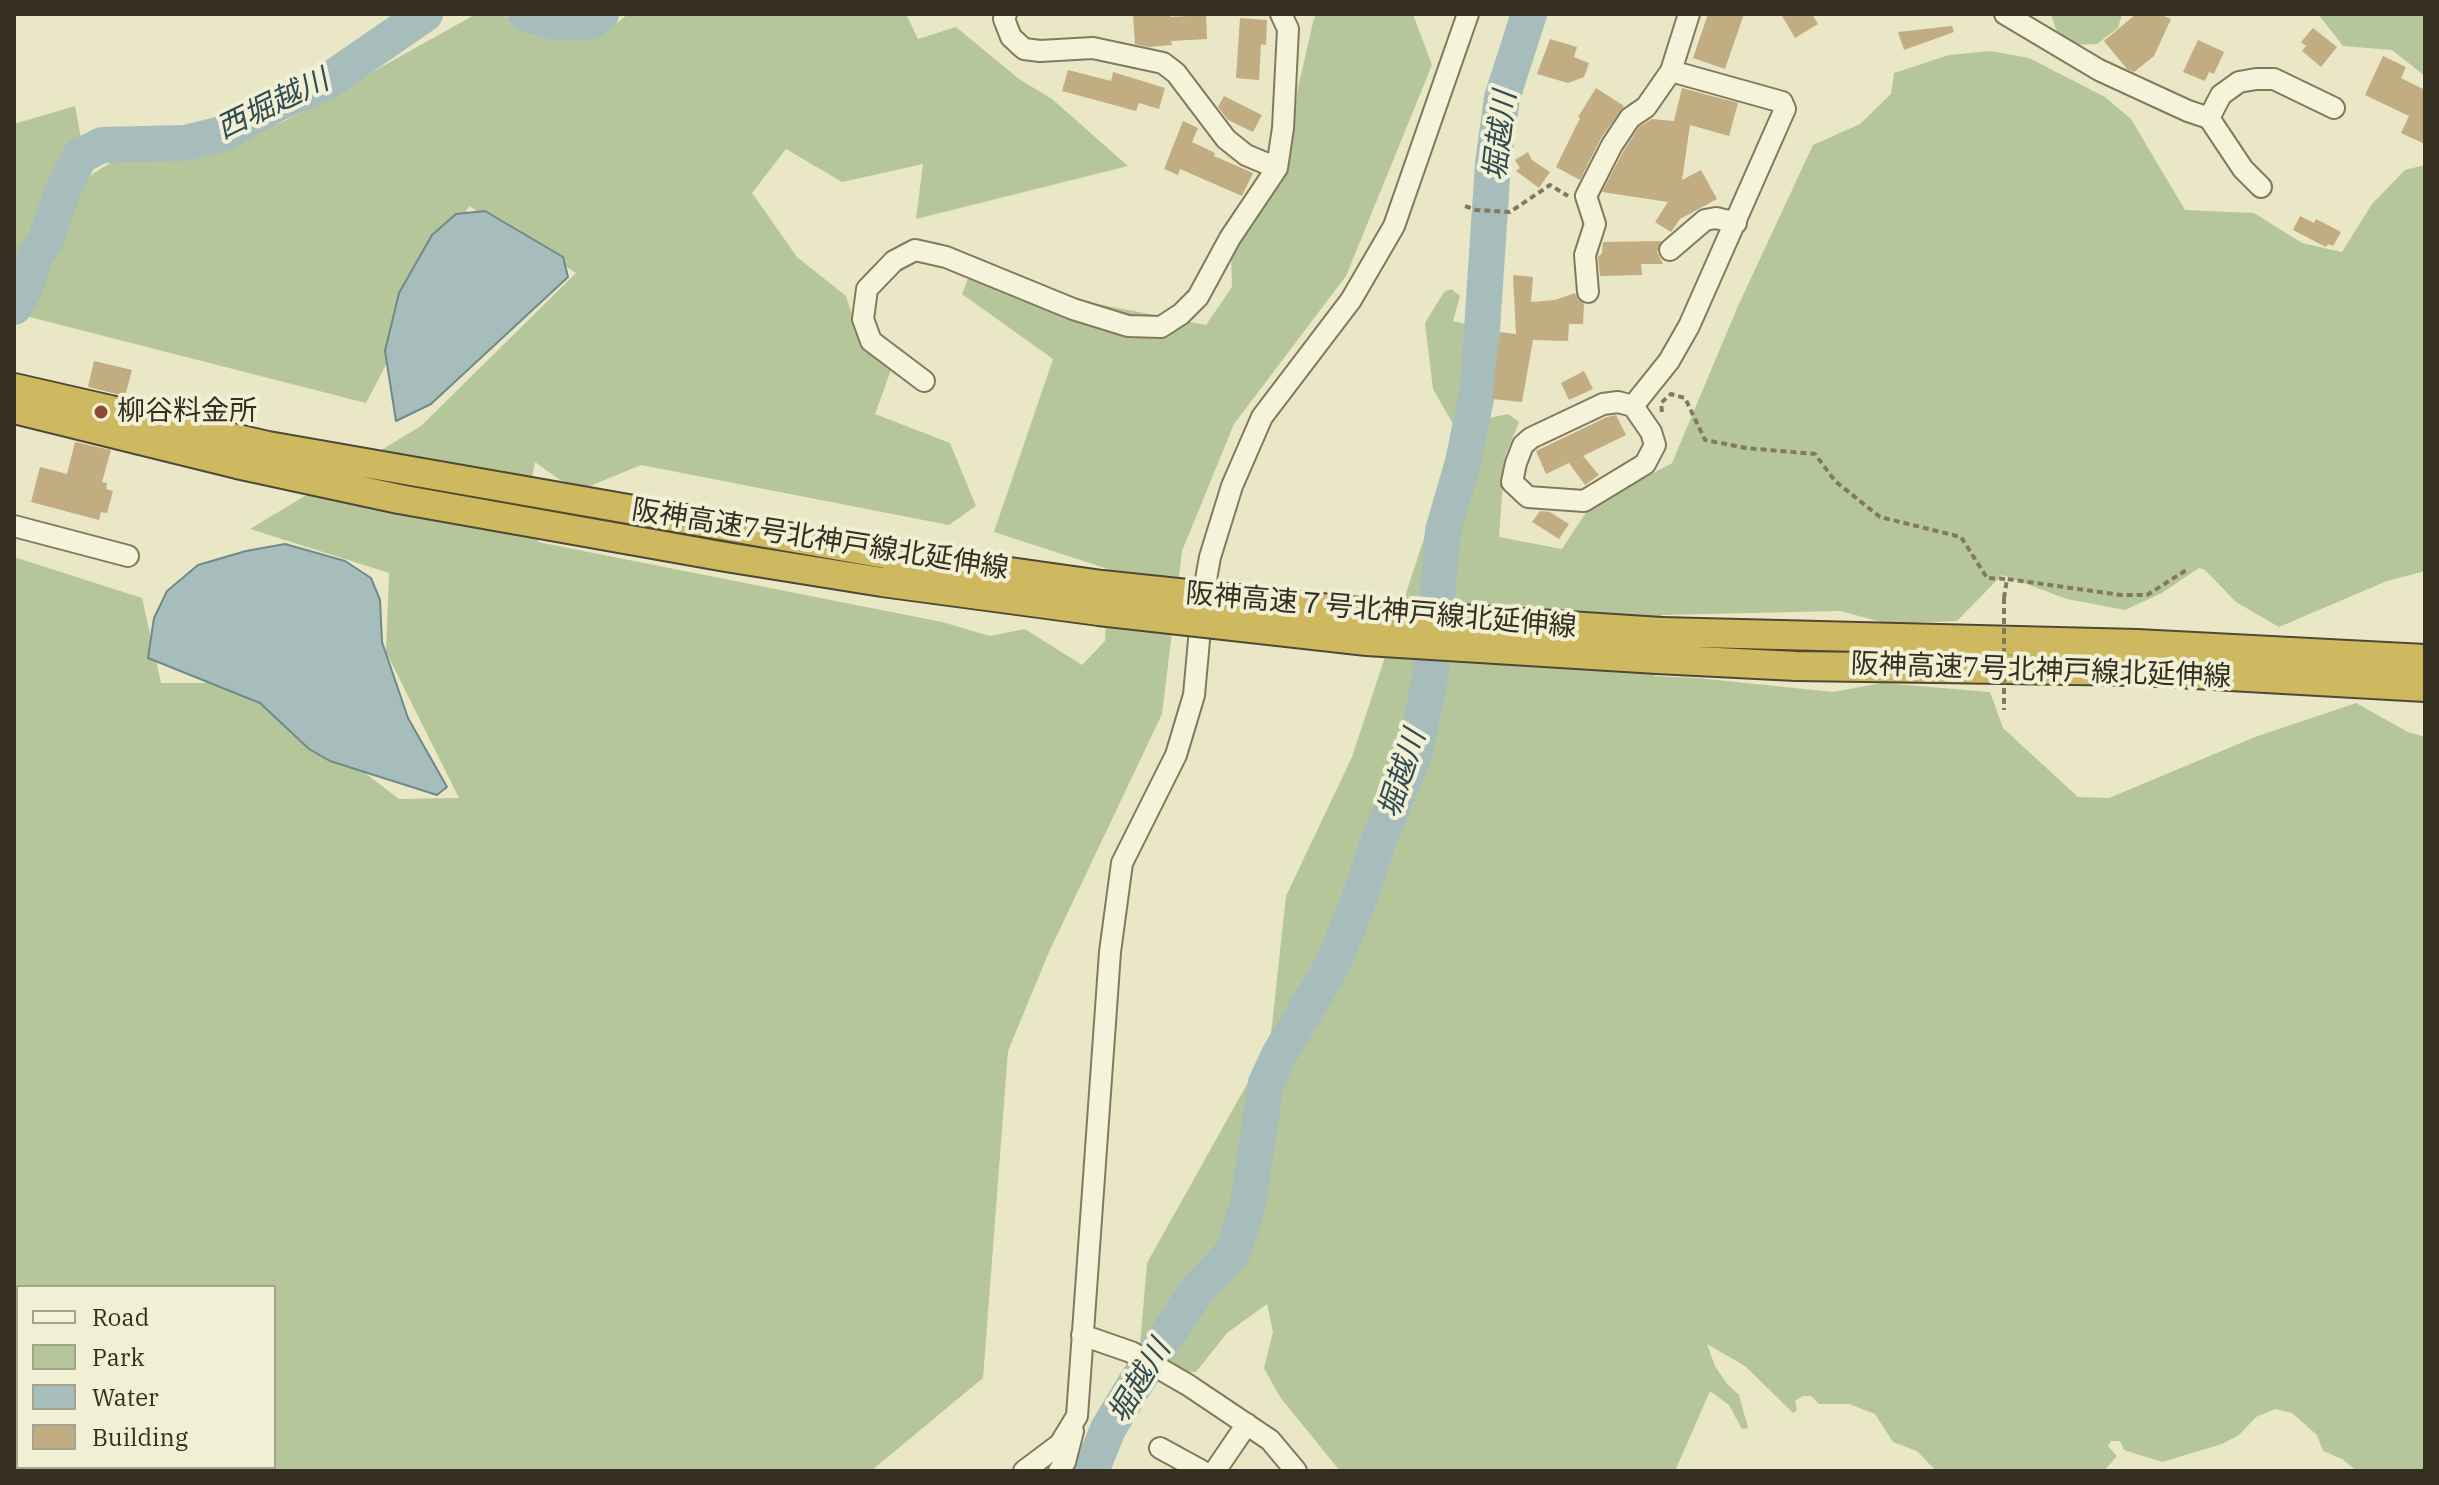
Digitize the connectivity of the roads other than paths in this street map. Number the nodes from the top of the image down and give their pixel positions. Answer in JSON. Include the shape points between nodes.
{"nodes":[{"id":1,"x":1006,"y":14,"type":"edge"},
{"id":2,"x":1281,"y":14,"type":"edge"},
{"id":3,"x":1468,"y":14,"type":"edge"},
{"id":4,"x":1689,"y":14,"type":"edge"},
{"id":5,"x":2005,"y":14,"type":"edge"},
{"id":6,"x":1671,"y":71,"type":"junction"},
{"id":7,"x":2334,"y":108,"type":"dead end"},
{"id":8,"x":2209,"y":118,"type":"junction"},
{"id":9,"x":1277,"y":168,"type":"junction"},
{"id":10,"x":2261,"y":187,"type":"dead end"},
{"id":11,"x":1736,"y":223,"type":"junction"},
{"id":12,"x":1670,"y":250,"type":"dead end"},
{"id":13,"x":1588,"y":292,"type":"dead end"},
{"id":14,"x":18,"y":377,"type":"edge"},
{"id":15,"x":924,"y":381,"type":"dead end"},
{"id":16,"x":1633,"y":406,"type":"junction"},
{"id":17,"x":14,"y":409,"type":"edge"},
{"id":18,"x":14,"y":423,"type":"edge"},
{"id":19,"x":236,"y":470,"type":"junction"},
{"id":20,"x":14,"y":526,"type":"edge"},
{"id":21,"x":128,"y":556,"type":"dead end"},
{"id":22,"x":1101,"y":598,"type":"junction"},
{"id":23,"x":1659,"y":645,"type":"junction"},
{"id":24,"x":2425,"y":659,"type":"edge"},
{"id":25,"x":2425,"y":687,"type":"edge"},
{"id":26,"x":1082,"y":1335,"type":"junction"},
{"id":27,"x":1077,"y":1416,"type":"junction"},
{"id":28,"x":1247,"y":1424,"type":"junction"},
{"id":29,"x":1160,"y":1448,"type":"dead end"},
{"id":30,"x":1024,"y":1471,"type":"edge"},
{"id":31,"x":1059,"y":1471,"type":"edge"},
{"id":32,"x":1202,"y":1471,"type":"edge"},
{"id":33,"x":1215,"y":1471,"type":"edge"},
{"id":34,"x":1296,"y":1471,"type":"edge"}],
"edges":[{"from":1,"to":9,"type":"street","via":[[1011,37],[1024,49],[1093,48],[1163,63],[1226,139],[1246,155]]},
{"from":2,"to":9,"type":"street","via":[[1288,29]]},
{"from":3,"to":26,"type":"street","via":[[1394,226],[1351,300],[1262,417],[1232,486],[1210,557],[1194,695],[1176,755],[1122,863],[1110,952]]},
{"from":4,"to":6,"type":"street"},
{"from":5,"to":8,"type":"street","via":[[2099,70]]},
{"from":6,"to":11,"type":"street","via":[[1782,102],[1785,109]]},
{"from":6,"to":13,"type":"street","via":[[1646,107],[1630,118],[1586,196],[1595,224],[1585,255]]},
{"from":7,"to":8,"type":"street","via":[[2285,83],[2256,79],[2239,82],[2221,95]]},
{"from":8,"to":10,"type":"street"},
{"from":9,"to":15,"type":"street","via":[[1198,297],[1161,327],[1128,326],[1073,309],[946,257],[915,250],[894,261],[867,289],[863,319],[871,341]]},
{"from":11,"to":12,"type":"street","via":[[1705,220]]},
{"from":11,"to":16,"type":"street","via":[[1682,338]]},
{"from":14,"to":22,"type":"highway","name":"阪神高速7号北神戸線北延伸線","via":[[335,458],[897,556]]},
{"from":16,"to":16,"type":"street","via":[[1603,404],[1531,438],[1523,445],[1512,482],[1528,497],[1584,501],[1611,486],[1645,464],[1655,445]]},
{"from":17,"to":19,"type":"highway"},
{"from":18,"to":19,"type":"highway"},
{"from":19,"to":22,"type":"highway","name":"阪神高速7号北神戸線北延伸線","via":[[882,582]]},
{"from":20,"to":21,"type":"street"},
{"from":22,"to":23,"type":"highway","name":"阪神高速７号北神戸線北延伸線","bridge":true,"via":[[1368,613]]},
{"from":23,"to":24,"type":"highway","name":"阪神高速7号北神戸線北延伸線","via":[[2137,644]]},
{"from":23,"to":25,"type":"highway","name":"阪神高速7号北神戸線北延伸線","via":[[1796,666],[2142,671]]},
{"from":26,"to":27,"type":"street"},
{"from":26,"to":28,"type":"street","via":[[1131,1352]]},
{"from":27,"to":30,"type":"street","via":[[1060,1444]]},
{"from":27,"to":31,"type":"street"},
{"from":28,"to":33,"type":"street"},
{"from":28,"to":34,"type":"street","via":[[1270,1440]]},
{"from":29,"to":32,"type":"street"}]}
